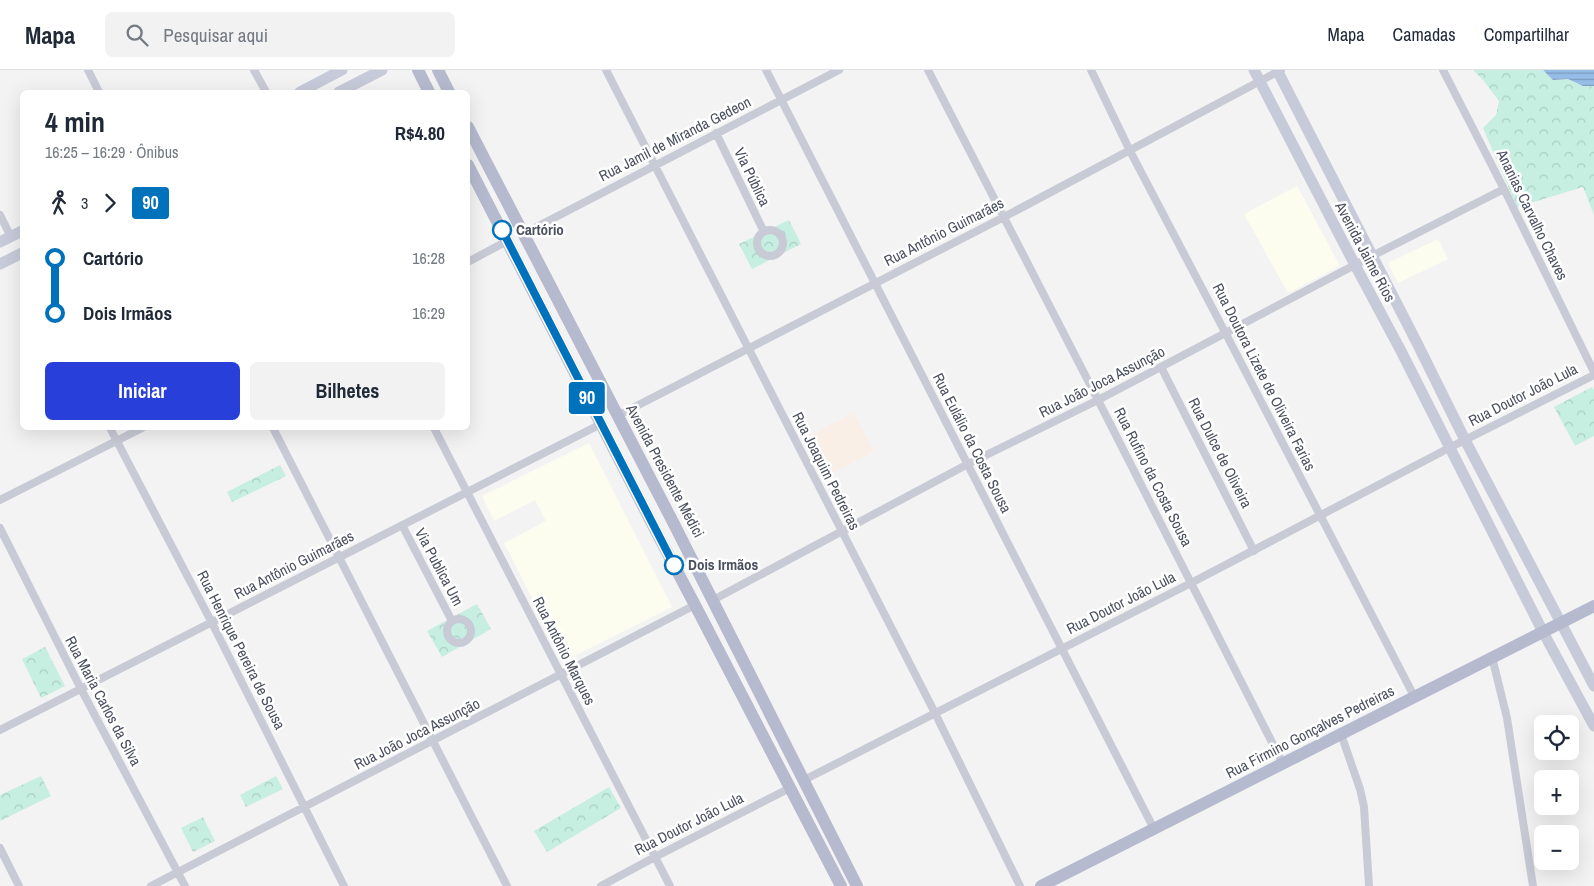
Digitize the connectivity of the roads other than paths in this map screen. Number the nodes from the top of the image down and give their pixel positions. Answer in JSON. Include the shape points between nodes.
{"nodes":[{"id":1,"x":88,"y":70,"type":"edge"},
{"id":2,"x":254,"y":70,"type":"edge"},
{"id":3,"x":342,"y":70,"type":"edge"},
{"id":4,"x":382,"y":70,"type":"edge"},
{"id":5,"x":418,"y":70,"type":"edge"},
{"id":6,"x":438,"y":70,"type":"edge"},
{"id":7,"x":606,"y":70,"type":"edge"},
{"id":8,"x":766,"y":70,"type":"edge"},
{"id":9,"x":840,"y":70,"type":"edge"},
{"id":10,"x":928,"y":70,"type":"edge"},
{"id":11,"x":1091,"y":70,"type":"edge"},
{"id":12,"x":1254,"y":70,"type":"edge"},
{"id":13,"x":1443,"y":70,"type":"edge"},
{"id":14,"x":1279,"y":71,"type":"edge"},
{"id":15,"x":1260,"y":82,"type":"junction"},
{"id":16,"x":98,"y":90,"type":"edge"},
{"id":17,"x":265,"y":90,"type":"edge"},
{"id":18,"x":304,"y":90,"type":"edge"},
{"id":19,"x":343,"y":90,"type":"edge"},
{"id":20,"x":428,"y":90,"type":"edge"},
{"id":21,"x":449,"y":90,"type":"edge"},
{"id":22,"x":781,"y":100,"type":"junction"},
{"id":23,"x":716,"y":134,"type":"junction"},
{"id":24,"x":472,"y":149,"type":"edge"},
{"id":25,"x":1130,"y":152,"type":"junction"},
{"id":26,"x":654,"y":166,"type":"junction"},
{"id":27,"x":470,"y":169,"type":"edge"},
{"id":28,"x":1504,"y":189,"type":"junction"},
{"id":29,"x":0,"y":215,"type":"edge"},
{"id":30,"x":1004,"y":217,"type":"junction"},
{"id":31,"x":20,"y":231,"type":"edge"},
{"id":32,"x":764,"y":232,"type":"dead end"},
{"id":33,"x":523,"y":234,"type":"junction"},
{"id":34,"x":11,"y":237,"type":"junction"},
{"id":35,"x":507,"y":241,"type":"junction"},
{"id":36,"x":0,"y":242,"type":"edge"},
{"id":37,"x":20,"y":255,"type":"edge"},
{"id":38,"x":1372,"y":256,"type":"junction"},
{"id":39,"x":470,"y":261,"type":"edge"},
{"id":40,"x":0,"y":264,"type":"edge"},
{"id":41,"x":1355,"y":266,"type":"junction"},
{"id":42,"x":875,"y":284,"type":"junction"},
{"id":43,"x":1226,"y":334,"type":"junction"},
{"id":44,"x":1417,"y":343,"type":"junction"},
{"id":45,"x":748,"y":349,"type":"junction"},
{"id":46,"x":1401,"y":351,"type":"junction"},
{"id":47,"x":1161,"y":367,"type":"junction"},
{"id":48,"x":1594,"y":374,"type":"edge"},
{"id":49,"x":1098,"y":400,"type":"junction"},
{"id":50,"x":618,"y":416,"type":"junction"},
{"id":51,"x":601,"y":424,"type":"junction"},
{"id":52,"x":111,"y":430,"type":"edge"},
{"id":53,"x":138,"y":430,"type":"edge"},
{"id":54,"x":274,"y":430,"type":"edge"},
{"id":55,"x":435,"y":430,"type":"edge"},
{"id":56,"x":116,"y":440,"type":"junction"},
{"id":57,"x":1465,"y":440,"type":"junction"},
{"id":58,"x":1449,"y":448,"type":"junction"},
{"id":59,"x":968,"y":464,"type":"junction"},
{"id":60,"x":466,"y":492,"type":"junction"},
{"id":61,"x":0,"y":500,"type":"edge"},
{"id":62,"x":1320,"y":515,"type":"junction"},
{"id":63,"x":402,"y":525,"type":"junction"},
{"id":64,"x":675,"y":526,"type":"junction"},
{"id":65,"x":0,"y":528,"type":"edge"},
{"id":66,"x":1513,"y":530,"type":"junction"},
{"id":67,"x":841,"y":531,"type":"junction"},
{"id":68,"x":658,"y":535,"type":"junction"},
{"id":69,"x":1496,"y":537,"type":"junction"},
{"id":70,"x":1254,"y":551,"type":"junction"},
{"id":71,"x":340,"y":557,"type":"junction"},
{"id":72,"x":1191,"y":583,"type":"junction"},
{"id":73,"x":713,"y":600,"type":"junction"},
{"id":74,"x":696,"y":605,"type":"junction"},
{"id":75,"x":1594,"y":606,"type":"edge"},
{"id":76,"x":452,"y":622,"type":"dead end"},
{"id":77,"x":212,"y":623,"type":"junction"},
{"id":78,"x":1561,"y":623,"type":"junction"},
{"id":79,"x":1543,"y":632,"type":"junction"},
{"id":80,"x":1062,"y":649,"type":"junction"},
{"id":81,"x":1492,"y":657,"type":"junction"},
{"id":82,"x":561,"y":675,"type":"junction"},
{"id":83,"x":1594,"y":686,"type":"edge"},
{"id":84,"x":81,"y":689,"type":"junction"},
{"id":85,"x":1414,"y":696,"type":"junction"},
{"id":86,"x":935,"y":713,"type":"junction"},
{"id":87,"x":1594,"y":726,"type":"edge"},
{"id":88,"x":0,"y":730,"type":"edge"},
{"id":89,"x":1341,"y":734,"type":"junction"},
{"id":90,"x":434,"y":741,"type":"junction"},
{"id":91,"x":1283,"y":764,"type":"junction"},
{"id":92,"x":804,"y":780,"type":"junction"},
{"id":93,"x":790,"y":788,"type":"junction"},
{"id":94,"x":305,"y":807,"type":"junction"},
{"id":95,"x":1154,"y":829,"type":"junction"},
{"id":96,"x":0,"y":848,"type":"edge"},
{"id":97,"x":655,"y":857,"type":"junction"},
{"id":98,"x":178,"y":872,"type":"junction"},
{"id":99,"x":850,"y":872,"type":"junction"},
{"id":100,"x":839,"y":882,"type":"edge"},
{"id":101,"x":19,"y":886,"type":"edge"},
{"id":102,"x":151,"y":886,"type":"edge"},
{"id":103,"x":185,"y":886,"type":"edge"},
{"id":104,"x":344,"y":886,"type":"edge"},
{"id":105,"x":507,"y":886,"type":"edge"},
{"id":106,"x":601,"y":886,"type":"edge"},
{"id":107,"x":670,"y":886,"type":"edge"},
{"id":108,"x":856,"y":886,"type":"edge"},
{"id":109,"x":1020,"y":886,"type":"edge"},
{"id":110,"x":1041,"y":886,"type":"edge"},
{"id":111,"x":1369,"y":886,"type":"edge"},
{"id":112,"x":1532,"y":886,"type":"edge"}],
"edges":[{"from":1,"to":16,"type":"street"},
{"from":2,"to":17,"type":"street"},
{"from":3,"to":18,"type":"street"},
{"from":4,"to":19,"type":"street"},
{"from":5,"to":20,"type":"main road"},
{"from":6,"to":21,"type":"main road"},
{"from":7,"to":26,"type":"street","name":"Rua Joaquim Pedreiras"},
{"from":8,"to":22,"type":"street","name":"Rua Eulálio da Costa Sousa"},
{"from":9,"to":22,"type":"street","name":"Rua Jamil de Miranda Gedeon"},
{"from":10,"to":30,"type":"street","name":"Rua Rufino da Costa Sousa"},
{"from":11,"to":25,"type":"street","name":"Rua Doutora Lizete de Oliveira Farias"},
{"from":12,"to":15,"type":"street","name":"Avenida Jaime Rios"},
{"from":13,"to":28,"type":"street","name":"Ananias Carvalho Chaves"},
{"from":14,"to":15,"type":"street","name":"Rua Antônio Guimarães"},
{"from":14,"to":38,"type":"street","name":"Avenida Jaime Rios"},
{"from":15,"to":25,"type":"street","name":"Rua Antônio Guimarães"},
{"from":15,"to":41,"type":"street","name":"Avenida Jaime Rios"},
{"from":22,"to":23,"type":"street","name":"Rua Jamil de Miranda Gedeon"},
{"from":22,"to":42,"type":"street","name":"Rua Eulálio da Costa Sousa"},
{"from":23,"to":26,"type":"street","name":"Rua Jamil de Miranda Gedeon"},
{"from":23,"to":32,"type":"street","name":"Via Pública"},
{"from":24,"to":33,"type":"main road","name":"Avenida Presidente Médici"},
{"from":25,"to":30,"type":"street","name":"Rua Antônio Guimarães"},
{"from":25,"to":43,"type":"street","name":"Rua Doutora Lizete de Oliveira Farias"},
{"from":26,"to":33,"type":"street","name":"Rua Jamil de Miranda Gedeon"},
{"from":26,"to":45,"type":"street","name":"Rua Joaquim Pedreiras"},
{"from":27,"to":35,"type":"main road"},
{"from":28,"to":38,"type":"street","name":"Rua João Joca Assunção"},
{"from":28,"to":48,"type":"street","name":"Ananias Carvalho Chaves"},
{"from":29,"to":34,"type":"street"},
{"from":30,"to":42,"type":"street","name":"Rua Antônio Guimarães"},
{"from":30,"to":49,"type":"street","name":"Rua Rufino da Costa Sousa"},
{"from":31,"to":34,"type":"street"},
{"from":33,"to":50,"type":"main road","name":"Avenida Presidente Médici"},
{"from":34,"to":36,"type":"street"},
{"from":35,"to":39,"type":"street"},
{"from":35,"to":51,"type":"main road"},
{"from":37,"to":40,"type":"street"},
{"from":38,"to":41,"type":"street","name":"Rua João Joca Assunção"},
{"from":38,"to":44,"type":"street","name":"Avenida Jaime Rios"},
{"from":41,"to":43,"type":"street","name":"Rua João Joca Assunção"},
{"from":41,"to":46,"type":"street","name":"Avenida Jaime Rios"},
{"from":42,"to":45,"type":"street","name":"Rua Antônio Guimarães"},
{"from":42,"to":59,"type":"street","name":"Rua Eulálio da Costa Sousa"},
{"from":43,"to":47,"type":"street","name":"Rua João Joca Assunção"},
{"from":43,"to":62,"type":"street","name":"Rua Doutora Lizete de Oliveira Farias"},
{"from":44,"to":46,"type":"street"},
{"from":44,"to":57,"type":"street","name":"Avenida Jaime Rios"},
{"from":45,"to":50,"type":"street","name":"Rua Antônio Guimarães"},
{"from":45,"to":67,"type":"street","name":"Rua Joaquim Pedreiras"},
{"from":46,"to":58,"type":"street","name":"Avenida Jaime Rios"},
{"from":47,"to":49,"type":"street","name":"Rua João Joca Assunção"},
{"from":47,"to":70,"type":"street","name":"Rua Dulce de Oliveira"},
{"from":48,"to":57,"type":"street","name":"Rua Doutor João Lula"},
{"from":49,"to":59,"type":"street","name":"Rua João Joca Assunção"},
{"from":49,"to":72,"type":"street","name":"Rua Rufino da Costa Sousa"},
{"from":50,"to":64,"type":"main road","name":"Avenida Presidente Médici"},
{"from":51,"to":60,"type":"street","name":"Rua Antônio Guimarães"},
{"from":51,"to":68,"type":"main road"},
{"from":52,"to":56,"type":"street","name":"Rua Henrique Pereira de Sousa"},
{"from":53,"to":56,"type":"street"},
{"from":54,"to":71,"type":"street"},
{"from":55,"to":60,"type":"street","name":"Rua Antônio Marques"},
{"from":56,"to":61,"type":"street"},
{"from":56,"to":77,"type":"street","name":"Rua Henrique Pereira de Sousa"},
{"from":57,"to":58,"type":"street"},
{"from":57,"to":66,"type":"street","name":"Avenida Jaime Rios"},
{"from":58,"to":62,"type":"street","name":"Rua Doutor João Lula"},
{"from":58,"to":69,"type":"street","name":"Avenida Jaime Rios"},
{"from":59,"to":67,"type":"street","name":"Rua João Joca Assunção"},
{"from":59,"to":80,"type":"street","name":"Rua Eulálio da Costa Sousa"},
{"from":60,"to":63,"type":"street","name":"Rua Antônio Guimarães"},
{"from":60,"to":82,"type":"street","name":"Rua Antônio Marques"},
{"from":62,"to":70,"type":"street","name":"Rua Doutor João Lula"},
{"from":62,"to":85,"type":"street","name":"Rua Doutora Lizete de Oliveira Farias"},
{"from":63,"to":71,"type":"street","name":"Rua Antônio Guimarães"},
{"from":63,"to":76,"type":"street","name":"Via Publica Um"},
{"from":64,"to":68,"type":"main road"},
{"from":64,"to":73,"type":"main road","name":"Avenida Presidente Médici"},
{"from":65,"to":84,"type":"street","name":"Rua Maria Carlos da Silva"},
{"from":66,"to":69,"type":"street"},
{"from":66,"to":78,"type":"street","name":"Avenida Jaime Rios"},
{"from":67,"to":73,"type":"street","name":"Rua João Joca Assunção"},
{"from":67,"to":86,"type":"street","name":"Rua Joaquim Pedreiras"},
{"from":68,"to":74,"type":"main road"},
{"from":69,"to":79,"type":"street","name":"Avenida Jaime Rios"},
{"from":70,"to":72,"type":"street","name":"Rua Doutor João Lula"},
{"from":71,"to":77,"type":"street","name":"Rua Antônio Guimarães"},
{"from":71,"to":90,"type":"street"},
{"from":72,"to":80,"type":"street","name":"Rua Doutor João Lula"},
{"from":72,"to":91,"type":"street","name":"Rua Rufino da Costa Sousa"},
{"from":73,"to":92,"type":"main road","name":"Avenida Presidente Médici"},
{"from":74,"to":82,"type":"street","name":"Rua João Joca Assunção"},
{"from":74,"to":93,"type":"main road"},
{"from":75,"to":78,"type":"main road","name":"Rua Firmino Gonçalves Pedreiras"},
{"from":77,"to":84,"type":"street","name":"Rua Antônio Guimarães"},
{"from":77,"to":94,"type":"street","name":"Rua Henrique Pereira de Sousa"},
{"from":78,"to":79,"type":"main road","name":"Rua Firmino Gonçalves Pedreiras"},
{"from":78,"to":83,"type":"street","name":"Avenida Jaime Rios"},
{"from":79,"to":81,"type":"main road","name":"Rua Firmino Gonçalves Pedreiras"},
{"from":79,"to":87,"type":"street","name":"Avenida Jaime Rios"},
{"from":80,"to":86,"type":"street","name":"Rua Doutor João Lula"},
{"from":80,"to":95,"type":"street","name":"Rua Eulálio da Costa Sousa"},
{"from":81,"to":85,"type":"main road","name":"Rua Firmino Gonçalves Pedreiras"},
{"from":81,"to":112,"type":"street","via":[[1509,726]]},
{"from":82,"to":90,"type":"street","name":"Rua João Joca Assunção"},
{"from":82,"to":97,"type":"street","name":"Rua Antônio Marques"},
{"from":84,"to":88,"type":"street","name":"Rua Antônio Guimarães"},
{"from":84,"to":98,"type":"street","name":"Rua Maria Carlos da Silva"},
{"from":85,"to":89,"type":"main road","name":"Rua Firmino Gonçalves Pedreiras"},
{"from":86,"to":92,"type":"street","name":"Rua Doutor João Lula"},
{"from":86,"to":109,"type":"street","name":"Rua Joaquim Pedreiras"},
{"from":89,"to":91,"type":"main road","name":"Rua Firmino Gonçalves Pedreiras"},
{"from":89,"to":111,"type":"street","via":[[1364,807]]},
{"from":90,"to":94,"type":"street","name":"Rua João Joca Assunção"},
{"from":90,"to":105,"type":"street"},
{"from":91,"to":95,"type":"main road","name":"Rua Firmino Gonçalves Pedreiras"},
{"from":92,"to":99,"type":"main road","name":"Avenida Presidente Médici"},
{"from":93,"to":97,"type":"street","name":"Rua Doutor João Lula"},
{"from":93,"to":100,"type":"main road"},
{"from":94,"to":98,"type":"street","name":"Rua João Joca Assunção"},
{"from":94,"to":104,"type":"street","name":"Rua Henrique Pereira de Sousa"},
{"from":95,"to":110,"type":"main road","name":"Rua Firmino Gonçalves Pedreiras"},
{"from":96,"to":101,"type":"street"},
{"from":97,"to":106,"type":"street","name":"Rua Doutor João Lula"},
{"from":97,"to":107,"type":"street","name":"Rua Antônio Marques"},
{"from":98,"to":102,"type":"street","name":"Rua João Joca Assunção"},
{"from":98,"to":103,"type":"street","name":"Rua Maria Carlos da Silva"},
{"from":99,"to":100,"type":"main road"},
{"from":99,"to":108,"type":"main road","name":"Avenida Presidente Médici"}]}
